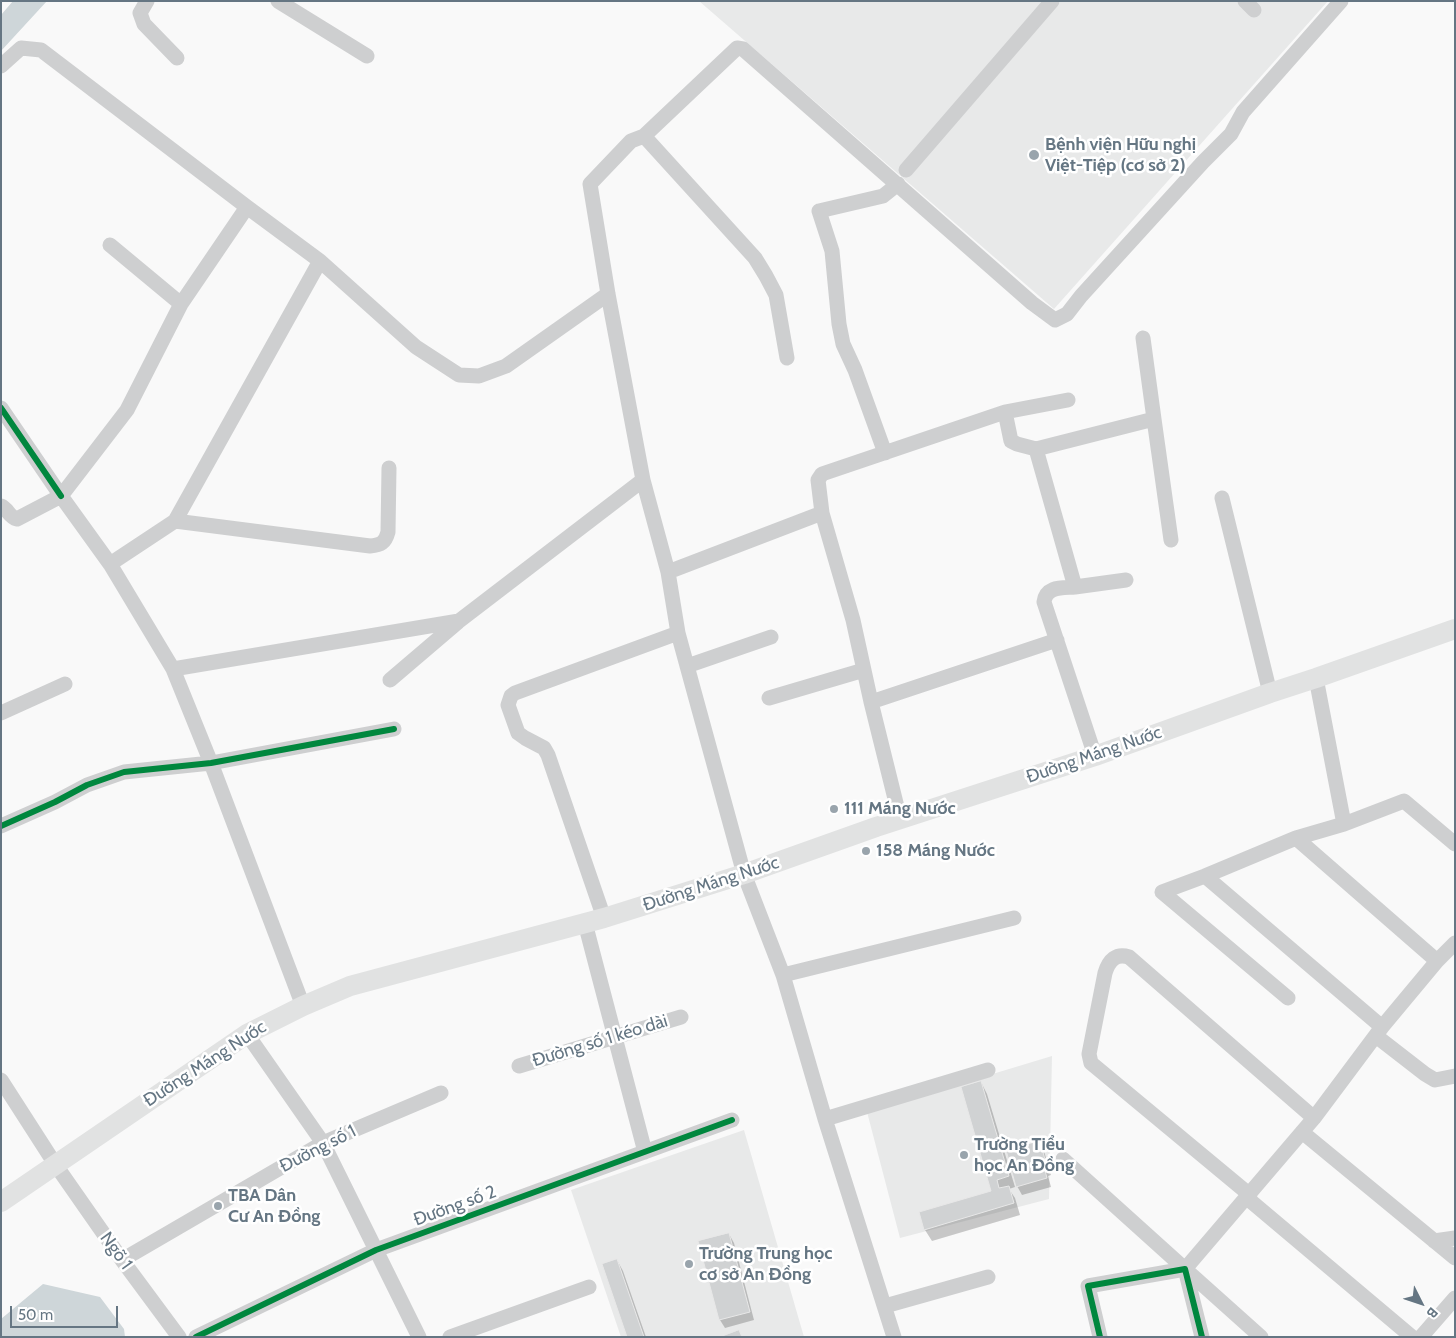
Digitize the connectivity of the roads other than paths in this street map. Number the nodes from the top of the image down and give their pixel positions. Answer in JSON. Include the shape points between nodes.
{"nodes":[{"id":1,"x":147,"y":1,"type":"edge"},
{"id":2,"x":278,"y":1,"type":"edge"},
{"id":3,"x":1052,"y":1,"type":"edge"},
{"id":4,"x":1341,"y":1,"type":"edge"},
{"id":5,"x":367,"y":56,"type":"dead end"},
{"id":6,"x":177,"y":58,"type":"dead end"},
{"id":7,"x":1,"y":66,"type":"edge"},
{"id":8,"x":644,"y":136,"type":"junction"},
{"id":9,"x":906,"y":170,"type":"dead end"},
{"id":10,"x":898,"y":184,"type":"junction"},
{"id":11,"x":247,"y":208,"type":"junction"},
{"id":12,"x":110,"y":245,"type":"dead end"},
{"id":13,"x":320,"y":261,"type":"junction"},
{"id":14,"x":608,"y":294,"type":"junction"},
{"id":15,"x":181,"y":304,"type":"junction"},
{"id":16,"x":1143,"y":338,"type":"dead end"},
{"id":17,"x":787,"y":358,"type":"dead end"},
{"id":18,"x":1068,"y":400,"type":"dead end"},
{"id":19,"x":1,"y":408,"type":"edge"},
{"id":20,"x":1005,"y":412,"type":"junction"},
{"id":21,"x":1154,"y":418,"type":"junction"},
{"id":22,"x":1036,"y":450,"type":"junction"},
{"id":23,"x":885,"y":453,"type":"junction"},
{"id":24,"x":389,"y":468,"type":"dead end"},
{"id":25,"x":643,"y":480,"type":"junction"},
{"id":26,"x":61,"y":496,"type":"junction"},
{"id":27,"x":1222,"y":498,"type":"dead end"},
{"id":28,"x":1,"y":506,"type":"edge"},
{"id":29,"x":822,"y":513,"type":"junction"},
{"id":30,"x":175,"y":521,"type":"junction"},
{"id":31,"x":1171,"y":540,"type":"dead end"},
{"id":32,"x":110,"y":564,"type":"junction"},
{"id":33,"x":668,"y":572,"type":"junction"},
{"id":34,"x":1126,"y":580,"type":"dead end"},
{"id":35,"x":1075,"y":587,"type":"junction"},
{"id":36,"x":459,"y":621,"type":"junction"},
{"id":37,"x":1455,"y":629,"type":"edge"},
{"id":38,"x":678,"y":633,"type":"junction"},
{"id":39,"x":771,"y":637,"type":"dead end"},
{"id":40,"x":1057,"y":640,"type":"junction"},
{"id":41,"x":687,"y":666,"type":"junction"},
{"id":42,"x":172,"y":669,"type":"junction"},
{"id":43,"x":864,"y":670,"type":"junction"},
{"id":44,"x":1316,"y":678,"type":"junction"},
{"id":45,"x":390,"y":680,"type":"dead end"},
{"id":46,"x":65,"y":684,"type":"dead end"},
{"id":47,"x":1270,"y":693,"type":"junction"},
{"id":48,"x":769,"y":698,"type":"dead end"},
{"id":49,"x":871,"y":702,"type":"junction"},
{"id":50,"x":1,"y":714,"type":"edge"},
{"id":51,"x":394,"y":729,"type":"dead end"},
{"id":52,"x":1095,"y":756,"type":"junction"},
{"id":53,"x":211,"y":763,"type":"junction"},
{"id":54,"x":900,"y":819,"type":"junction"},
{"id":55,"x":1344,"y":824,"type":"junction"},
{"id":56,"x":1,"y":826,"type":"edge"},
{"id":57,"x":1296,"y":838,"type":"junction"},
{"id":58,"x":1455,"y":844,"type":"edge"},
{"id":59,"x":744,"y":874,"type":"junction"},
{"id":60,"x":1205,"y":876,"type":"junction"},
{"id":61,"x":1014,"y":918,"type":"dead end"},
{"id":62,"x":594,"y":921,"type":"junction"},
{"id":63,"x":1455,"y":943,"type":"edge"},
{"id":64,"x":1437,"y":961,"type":"junction"},
{"id":65,"x":782,"y":976,"type":"junction"},
{"id":66,"x":1288,"y":998,"type":"dead end"},
{"id":67,"x":303,"y":1006,"type":"junction"},
{"id":68,"x":681,"y":1017,"type":"dead end"},
{"id":69,"x":1379,"y":1031,"type":"junction"},
{"id":70,"x":247,"y":1034,"type":"junction"},
{"id":71,"x":614,"y":1037,"type":"junction"},
{"id":72,"x":519,"y":1066,"type":"dead end"},
{"id":73,"x":988,"y":1070,"type":"dead end"},
{"id":74,"x":1455,"y":1076,"type":"edge"},
{"id":75,"x":1,"y":1080,"type":"edge"},
{"id":76,"x":441,"y":1093,"type":"dead end"},
{"id":77,"x":1314,"y":1118,"type":"junction"},
{"id":78,"x":732,"y":1120,"type":"dead end"},
{"id":79,"x":825,"y":1120,"type":"junction"},
{"id":80,"x":1302,"y":1132,"type":"junction"},
{"id":81,"x":323,"y":1143,"type":"junction"},
{"id":82,"x":645,"y":1152,"type":"junction"},
{"id":83,"x":1063,"y":1159,"type":"dead end"},
{"id":84,"x":55,"y":1164,"type":"junction"},
{"id":85,"x":1248,"y":1196,"type":"junction"},
{"id":86,"x":1,"y":1202,"type":"edge"},
{"id":87,"x":1455,"y":1238,"type":"edge"},
{"id":88,"x":1434,"y":1241,"type":"junction"},
{"id":89,"x":376,"y":1250,"type":"junction"},
{"id":90,"x":1455,"y":1258,"type":"edge"},
{"id":91,"x":122,"y":1260,"type":"junction"},
{"id":92,"x":1185,"y":1269,"type":"junction"},
{"id":93,"x":988,"y":1278,"type":"dead end"},
{"id":94,"x":589,"y":1288,"type":"dead end"},
{"id":95,"x":1455,"y":1298,"type":"edge"},
{"id":96,"x":885,"y":1306,"type":"junction"},
{"id":97,"x":179,"y":1337,"type":"edge"},
{"id":98,"x":196,"y":1337,"type":"edge"},
{"id":99,"x":419,"y":1337,"type":"edge"},
{"id":100,"x":450,"y":1337,"type":"edge"},
{"id":101,"x":894,"y":1337,"type":"edge"},
{"id":102,"x":1100,"y":1337,"type":"edge"},
{"id":103,"x":1202,"y":1337,"type":"edge"},
{"id":104,"x":1261,"y":1337,"type":"edge"},
{"id":105,"x":1412,"y":1337,"type":"edge"},
{"id":106,"x":1421,"y":1337,"type":"edge"}],
"edges":[{"from":1,"to":6,"type":"street","via":[[140,13],[144,24]]},
{"from":2,"to":5,"type":"street"},
{"from":3,"to":9,"type":"street"},
{"from":4,"to":10,"type":"street","via":[[1243,112],[1231,134],[1066,314],[1055,320]]},
{"from":7,"to":11,"type":"street","via":[[21,48],[41,50]]},
{"from":8,"to":10,"type":"street","via":[[737,48],[744,49]]},
{"from":8,"to":14,"type":"street","via":[[631,141],[590,184]]},
{"from":8,"to":17,"type":"street","via":[[755,258],[776,295]]},
{"from":10,"to":23,"type":"street","via":[[883,196],[819,211],[832,251],[843,344]]},
{"from":11,"to":13,"type":"street"},
{"from":11,"to":15,"type":"street"},
{"from":12,"to":15,"type":"street"},
{"from":13,"to":14,"type":"street","via":[[416,347],[459,375],[479,376],[506,366]]},
{"from":13,"to":30,"type":"street"},
{"from":14,"to":25,"type":"street"},
{"from":15,"to":26,"type":"street","via":[[127,410]]},
{"from":16,"to":21,"type":"street"},
{"from":18,"to":20,"type":"street"},
{"from":19,"to":26,"type":"street"},
{"from":20,"to":22,"type":"street","via":[[1011,441]]},
{"from":20,"to":23,"type":"street"},
{"from":21,"to":22,"type":"street"},
{"from":21,"to":31,"type":"street"},
{"from":22,"to":35,"type":"street"},
{"from":23,"to":29,"type":"street","via":[[822,474],[818,480]]},
{"from":24,"to":30,"type":"street","via":[[388,532],[380,545]]},
{"from":25,"to":33,"type":"street"},
{"from":25,"to":36,"type":"street"},
{"from":26,"to":28,"type":"street","via":[[17,519]]},
{"from":26,"to":32,"type":"street"},
{"from":27,"to":47,"type":"street"},
{"from":29,"to":33,"type":"street"},
{"from":29,"to":43,"type":"street"},
{"from":30,"to":32,"type":"street"},
{"from":32,"to":42,"type":"street"},
{"from":33,"to":38,"type":"street"},
{"from":34,"to":35,"type":"street"},
{"from":35,"to":40,"type":"street","via":[[1054,589],[1044,597]]},
{"from":36,"to":42,"type":"street"},
{"from":36,"to":45,"type":"street"},
{"from":37,"to":44,"type":"main road","name":"Đường Máng Nước"},
{"from":38,"to":41,"type":"street"},
{"from":38,"to":62,"type":"street","via":[[515,693],[509,700],[518,733],[544,748],[548,755]]},
{"from":39,"to":41,"type":"street"},
{"from":40,"to":49,"type":"street"},
{"from":40,"to":52,"type":"street"},
{"from":41,"to":59,"type":"street"},
{"from":42,"to":53,"type":"street"},
{"from":43,"to":48,"type":"street"},
{"from":43,"to":49,"type":"street"},
{"from":44,"to":47,"type":"main road","name":"Đường Máng Nước"},
{"from":44,"to":55,"type":"street"},
{"from":46,"to":50,"type":"street"},
{"from":47,"to":52,"type":"main road","name":"Đường Máng Nước"},
{"from":49,"to":54,"type":"street"},
{"from":51,"to":53,"type":"street"},
{"from":52,"to":54,"type":"main road","name":"Đường Máng Nước"},
{"from":53,"to":56,"type":"street","via":[[124,772],[87,785]]},
{"from":53,"to":67,"type":"street"},
{"from":54,"to":59,"type":"main road","name":"Đường Máng Nước"},
{"from":55,"to":57,"type":"street"},
{"from":55,"to":58,"type":"street","via":[[1404,801]]},
{"from":57,"to":60,"type":"street"},
{"from":57,"to":64,"type":"street"},
{"from":59,"to":62,"type":"main road","name":"Đường Máng Nước"},
{"from":59,"to":65,"type":"street"},
{"from":60,"to":66,"type":"street","via":[[1162,892]]},
{"from":60,"to":69,"type":"street"},
{"from":61,"to":65,"type":"street"},
{"from":62,"to":67,"type":"main road","name":"Đường Máng Nước","via":[[350,986]]},
{"from":62,"to":71,"type":"street"},
{"from":63,"to":64,"type":"street"},
{"from":64,"to":69,"type":"street"},
{"from":65,"to":79,"type":"street"},
{"from":67,"to":70,"type":"main road","name":"Đường Máng Nước"},
{"from":68,"to":71,"type":"street","name":"Đường số 1 kéo dài"},
{"from":69,"to":74,"type":"street","via":[[1425,1074],[1436,1080]]},
{"from":69,"to":77,"type":"street"},
{"from":70,"to":81,"type":"street"},
{"from":70,"to":84,"type":"main road","name":"Đường Máng Nước"},
{"from":71,"to":72,"type":"street","name":"Đường số 1 kéo dài"},
{"from":71,"to":82,"type":"street"},
{"from":73,"to":79,"type":"street"},
{"from":75,"to":84,"type":"street","name":"Ngõ 1"},
{"from":76,"to":81,"type":"street","name":"Đường số 1"},
{"from":77,"to":80,"type":"street"},
{"from":77,"to":85,"type":"street","via":[[1129,957],[1123,955],[1112,959],[1105,973],[1089,1054],[1091,1063]]},
{"from":78,"to":82,"type":"street","name":"Đường số 2"},
{"from":79,"to":96,"type":"street"},
{"from":80,"to":85,"type":"street"},
{"from":80,"to":88,"type":"street"},
{"from":81,"to":89,"type":"street"},
{"from":81,"to":91,"type":"street","name":"Đường số 1"},
{"from":82,"to":89,"type":"street","name":"Đường số 2"},
{"from":83,"to":92,"type":"street"},
{"from":84,"to":86,"type":"main road","name":"Đường Máng Nước"},
{"from":84,"to":91,"type":"street","name":"Ngõ 1"},
{"from":85,"to":92,"type":"street"},
{"from":85,"to":105,"type":"street"},
{"from":87,"to":88,"type":"street"},
{"from":88,"to":90,"type":"street"},
{"from":89,"to":98,"type":"street","name":"Đường số 2"},
{"from":89,"to":99,"type":"street"},
{"from":91,"to":97,"type":"street","name":"Ngõ 1"},
{"from":92,"to":102,"type":"street","via":[[1088,1286]]},
{"from":92,"to":103,"type":"street"},
{"from":92,"to":104,"type":"street"},
{"from":93,"to":96,"type":"street"},
{"from":94,"to":100,"type":"street"},
{"from":95,"to":106,"type":"street"},
{"from":96,"to":101,"type":"street"}]}
